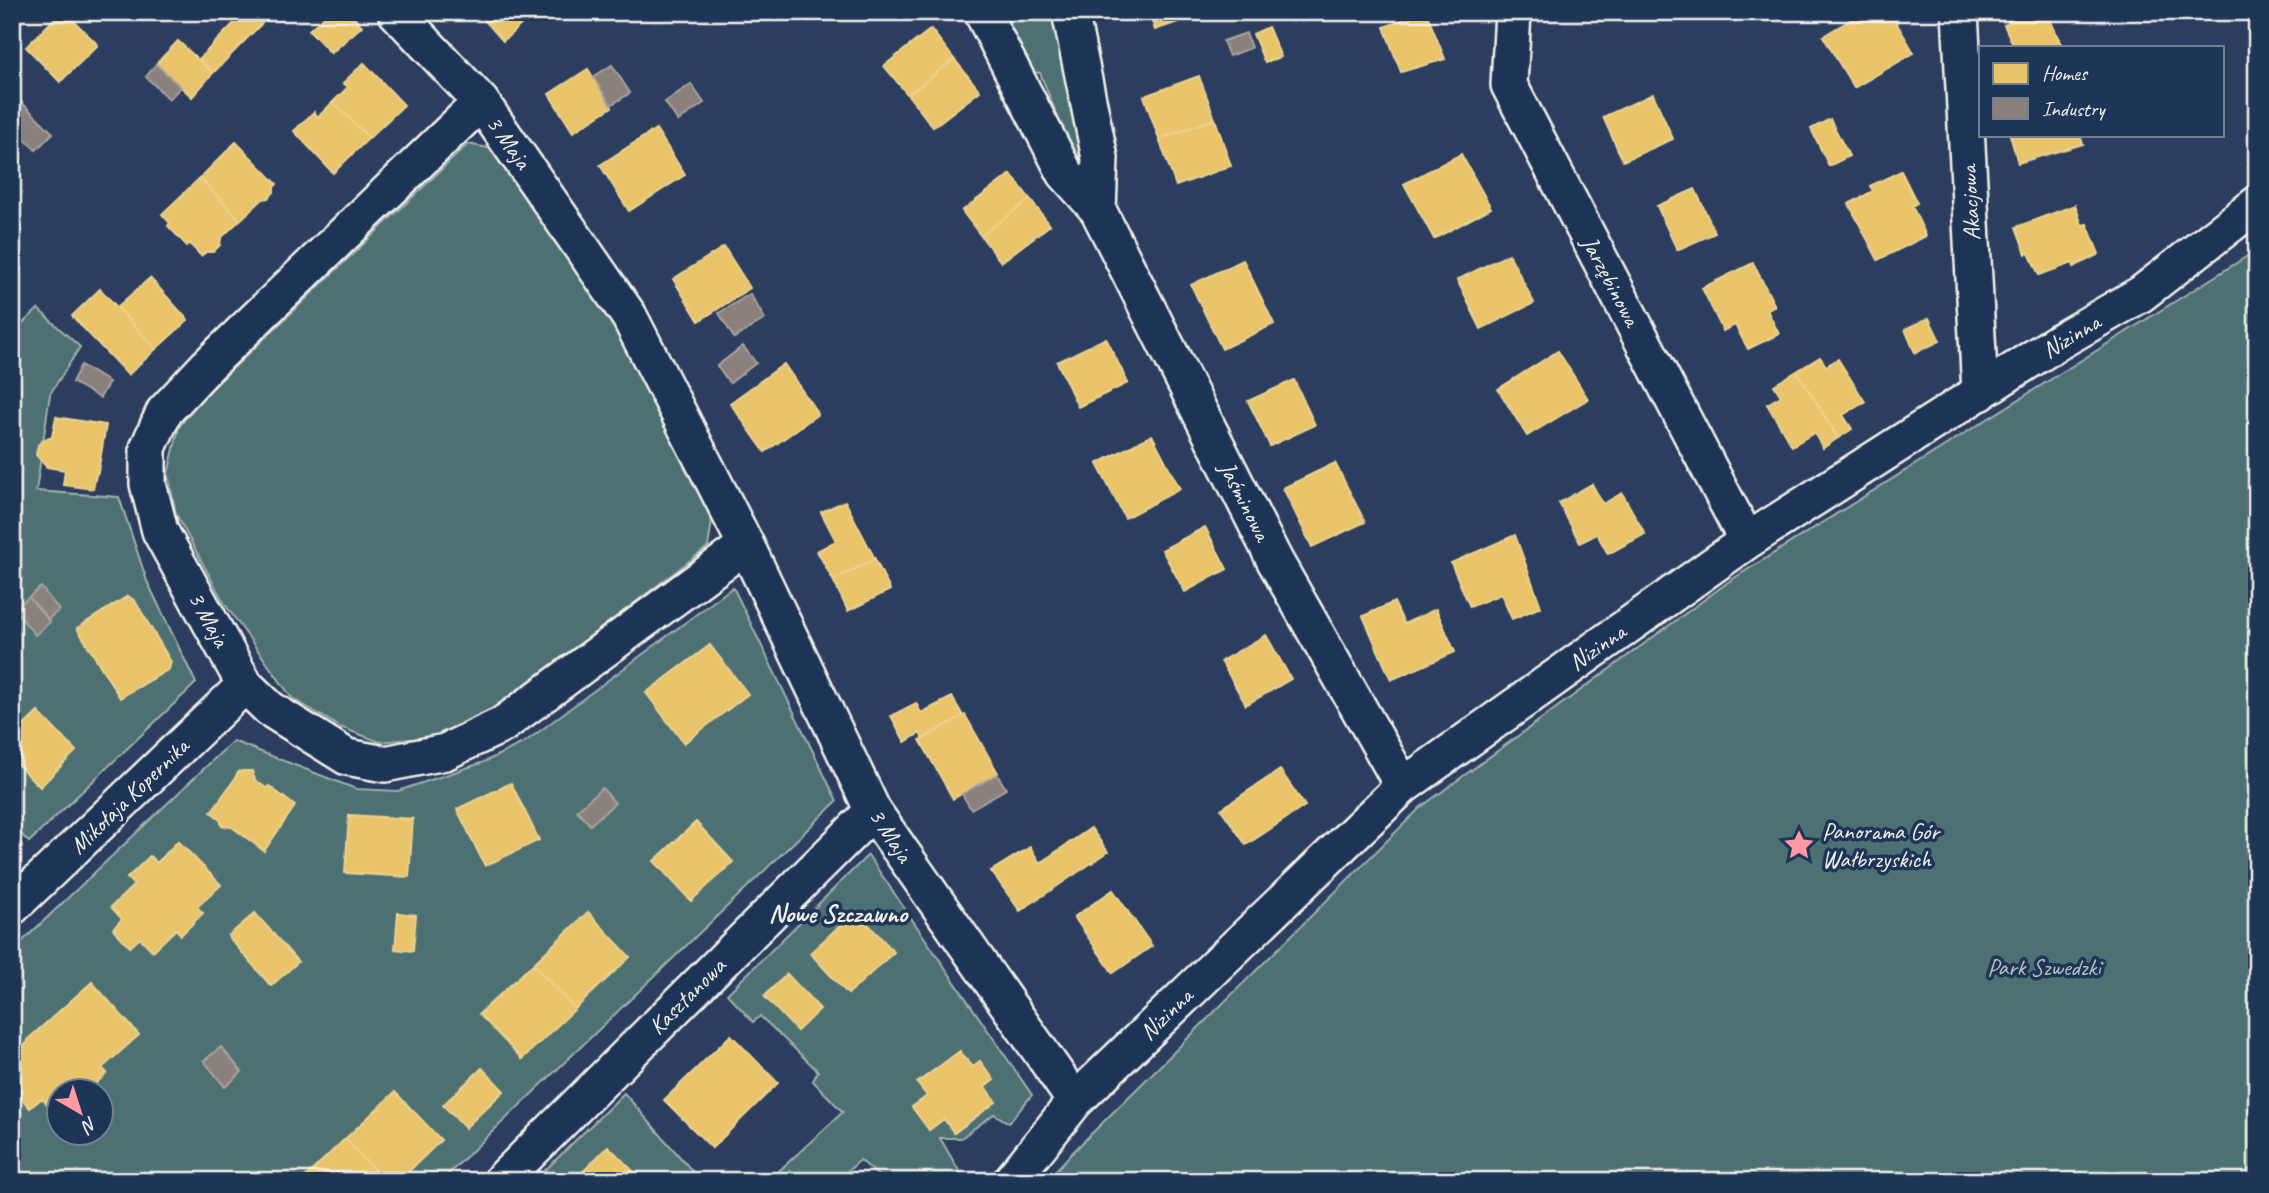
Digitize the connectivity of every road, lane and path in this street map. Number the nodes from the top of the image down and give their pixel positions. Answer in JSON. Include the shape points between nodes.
{"nodes":[{"id":1,"x":396,"y":12,"type":"edge"},
{"id":2,"x":982,"y":12,"type":"edge"},
{"id":3,"x":1070,"y":12,"type":"edge"},
{"id":4,"x":1513,"y":12,"type":"edge"},
{"id":5,"x":1960,"y":12,"type":"edge"},
{"id":6,"x":481,"y":102,"type":"junction"},
{"id":7,"x":2257,"y":204,"type":"edge"},
{"id":8,"x":1098,"y":210,"type":"junction"},
{"id":9,"x":1980,"y":393,"type":"junction"},
{"id":10,"x":1747,"y":541,"type":"junction"},
{"id":11,"x":746,"y":545,"type":"junction"},
{"id":12,"x":245,"y":685,"type":"junction"},
{"id":13,"x":1403,"y":786,"type":"junction"},
{"id":14,"x":873,"y":811,"type":"junction"},
{"id":15,"x":12,"y":908,"type":"edge"},
{"id":16,"x":1075,"y":1101,"type":"junction"},
{"id":17,"x":501,"y":1181,"type":"edge"},
{"id":18,"x":1011,"y":1181,"type":"edge"}],
"edges":[{"from":1,"to":6,"type":"street","name":"3 Maja"},
{"from":2,"to":8,"type":"street","name":"Jaśminowa","via":[[1065,173]]},
{"from":3,"to":8,"type":"street","name":"Jaśminowa","via":[[1100,159]]},
{"from":4,"to":10,"type":"street","name":"Jarzębinowa","via":[[1509,85]]},
{"from":5,"to":9,"type":"street","name":"Akacjowa"},
{"from":6,"to":11,"type":"street","name":"3 Maja","via":[[629,316]]},
{"from":6,"to":12,"type":"street","name":"3 Maja","via":[[207,366],[164,412],[148,448],[148,484],[160,531]]},
{"from":7,"to":9,"type":"street","name":"Nizinna","via":[[2141,294]]},
{"from":8,"to":13,"type":"street","name":"Jaśminowa","via":[[1275,561]]},
{"from":9,"to":10,"type":"street","name":"Nizinna"},
{"from":10,"to":13,"type":"street","name":"Nizinna"},
{"from":11,"to":12,"type":"street","name":"3 Maja","via":[[502,726],[445,752],[385,764],[347,757],[270,709]]},
{"from":11,"to":14,"type":"street","name":"3 Maja"},
{"from":12,"to":15,"type":"street","name":"Mikołaja Kopernika"},
{"from":13,"to":16,"type":"street","name":"Nizinna"},
{"from":14,"to":16,"type":"street","name":"3 Maja"},
{"from":14,"to":17,"type":"street","name":"Kasztanowa"},
{"from":16,"to":18,"type":"street","name":"Nizinna"}]}
